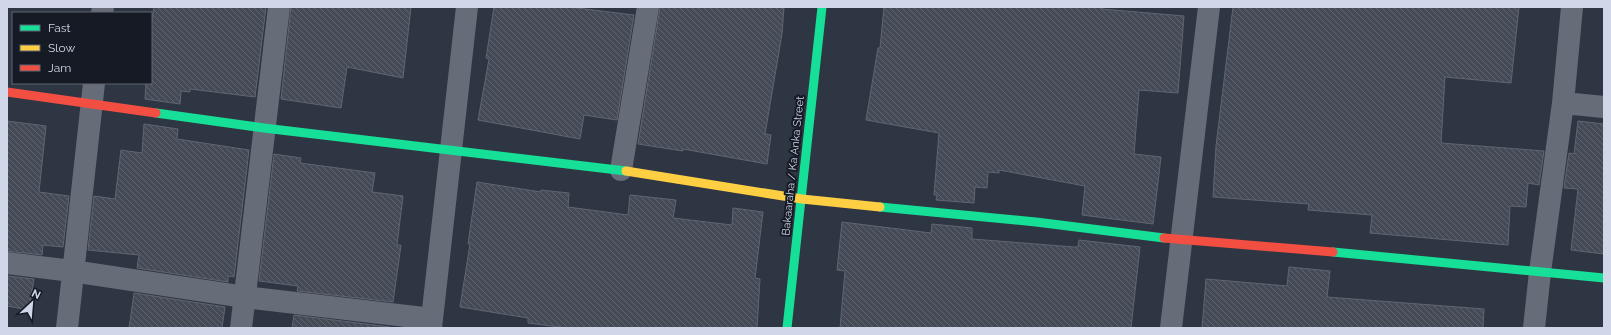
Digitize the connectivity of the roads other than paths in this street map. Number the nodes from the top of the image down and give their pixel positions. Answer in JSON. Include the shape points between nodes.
{"nodes":[{"id":1,"x":279,"y":7,"type":"edge"},
{"id":2,"x":467,"y":7,"type":"edge"},
{"id":3,"x":648,"y":7,"type":"edge"},
{"id":4,"x":822,"y":7,"type":"edge"},
{"id":5,"x":1209,"y":7,"type":"edge"},
{"id":6,"x":1572,"y":7,"type":"edge"},
{"id":7,"x":7,"y":92,"type":"edge"},
{"id":8,"x":93,"y":93,"type":"edge"},
{"id":9,"x":1563,"y":103,"type":"junction"},
{"id":10,"x":1604,"y":107,"type":"edge"},
{"id":11,"x":264,"y":128,"type":"junction"},
{"id":12,"x":450,"y":150,"type":"junction"},
{"id":13,"x":621,"y":170,"type":"junction"},
{"id":14,"x":802,"y":199,"type":"junction"},
{"id":15,"x":1182,"y":240,"type":"junction"},
{"id":16,"x":7,"y":263,"type":"edge"},
{"id":17,"x":72,"y":271,"type":"junction"},
{"id":18,"x":1540,"y":272,"type":"junction"},
{"id":19,"x":1604,"y":278,"type":"edge"},
{"id":20,"x":245,"y":296,"type":"junction"},
{"id":21,"x":432,"y":323,"type":"edge"},
{"id":22,"x":67,"y":328,"type":"edge"},
{"id":23,"x":241,"y":328,"type":"edge"},
{"id":24,"x":786,"y":328,"type":"edge"},
{"id":25,"x":1170,"y":328,"type":"edge"},
{"id":26,"x":1534,"y":328,"type":"edge"}],
"edges":[{"from":1,"to":11,"type":"street"},
{"from":2,"to":12,"type":"street"},
{"from":3,"to":13,"type":"street"},
{"from":4,"to":14,"type":"street","name":"Bakaaraha / Ka Anka Street"},
{"from":5,"to":15,"type":"street"},
{"from":6,"to":9,"type":"street"},
{"from":7,"to":8,"type":"street"},
{"from":8,"to":11,"type":"street"},
{"from":8,"to":17,"type":"street"},
{"from":9,"to":10,"type":"street"},
{"from":9,"to":18,"type":"street"},
{"from":11,"to":12,"type":"street"},
{"from":11,"to":20,"type":"street"},
{"from":12,"to":13,"type":"street"},
{"from":12,"to":21,"type":"street"},
{"from":13,"to":14,"type":"street"},
{"from":14,"to":15,"type":"street","via":[[1036,222]]},
{"from":14,"to":24,"type":"street","name":"Bakaaraha / Ka Anka Street"},
{"from":15,"to":18,"type":"street"},
{"from":15,"to":25,"type":"street"},
{"from":16,"to":17,"type":"street"},
{"from":17,"to":20,"type":"street"},
{"from":17,"to":22,"type":"street"},
{"from":18,"to":19,"type":"street"},
{"from":18,"to":26,"type":"street"},
{"from":20,"to":21,"type":"street"},
{"from":20,"to":23,"type":"street"}]}
